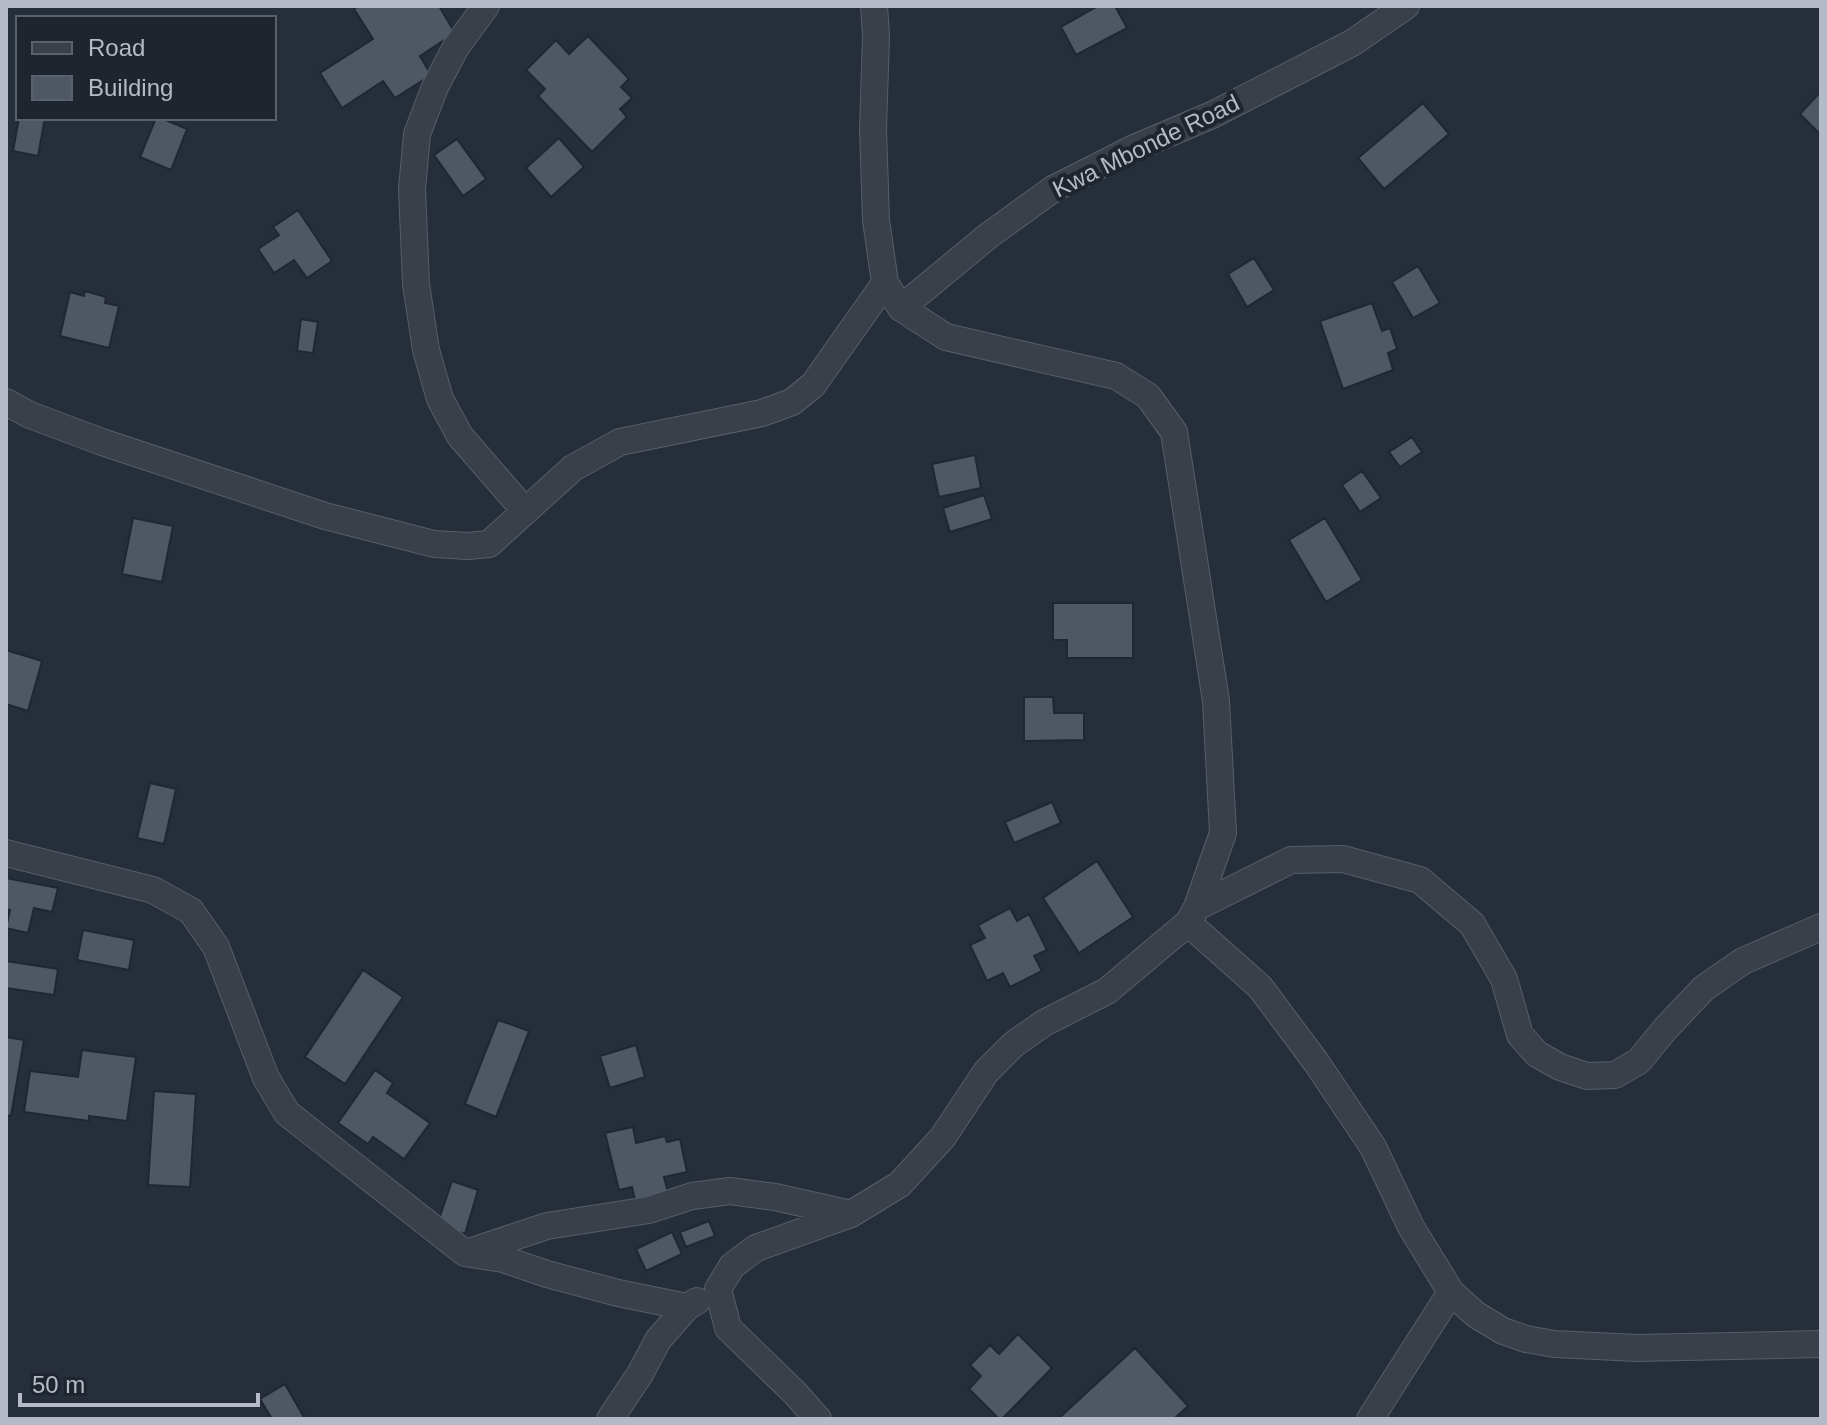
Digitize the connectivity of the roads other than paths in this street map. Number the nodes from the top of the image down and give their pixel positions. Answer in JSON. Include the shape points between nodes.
{"nodes":[{"id":1,"x":486,"y":6,"type":"edge"},
{"id":2,"x":874,"y":6,"type":"edge"},
{"id":3,"x":1406,"y":6,"type":"edge"},
{"id":4,"x":885,"y":283,"type":"junction"},
{"id":5,"x":901,"y":308,"type":"junction"},
{"id":6,"x":6,"y":402,"type":"edge"},
{"id":7,"x":525,"y":511,"type":"junction"},
{"id":8,"x":6,"y":853,"type":"edge"},
{"id":9,"x":1193,"y":915,"type":"junction"},
{"id":10,"x":1821,"y":927,"type":"edge"},
{"id":11,"x":851,"y":1214,"type":"junction"},
{"id":12,"x":465,"y":1253,"type":"junction"},
{"id":13,"x":718,"y":1289,"type":"junction"},
{"id":14,"x":1451,"y":1292,"type":"junction"},
{"id":15,"x":687,"y":1307,"type":"junction"},
{"id":16,"x":1821,"y":1344,"type":"edge"},
{"id":17,"x":795,"y":1393,"type":"junction"},
{"id":18,"x":610,"y":1419,"type":"edge"},
{"id":19,"x":792,"y":1419,"type":"edge"},
{"id":20,"x":818,"y":1419,"type":"edge"},
{"id":21,"x":1370,"y":1419,"type":"edge"}],
"edges":[{"from":1,"to":7,"type":"street","via":[[456,47],[417,134],[412,189],[416,284],[440,399],[460,436]]},
{"from":2,"to":4,"type":"street","via":[[876,220]]},
{"from":3,"to":5,"type":"street","name":"Kwa Mbonde Road","via":[[1352,43],[1053,189]]},
{"from":4,"to":5,"type":"street"},
{"from":4,"to":7,"type":"street","via":[[813,385],[792,402],[620,442],[573,468]]},
{"from":5,"to":9,"type":"street","via":[[946,337],[1116,376],[1148,396],[1174,432],[1216,701],[1223,833]]},
{"from":6,"to":7,"type":"street","via":[[87,437],[206,477],[434,544],[489,544]]},
{"from":8,"to":12,"type":"street","via":[[153,890],[191,911],[216,947],[266,1078],[287,1113]]},
{"from":9,"to":10,"type":"street","via":[[1291,860],[1343,859],[1420,880],[1472,924],[1504,979],[1520,1035],[1537,1054],[1587,1076],[1615,1075],[1639,1061],[1704,988],[1743,961]]},
{"from":9,"to":11,"type":"street","via":[[1107,991],[1014,1044],[986,1072],[943,1137],[900,1184]]},
{"from":9,"to":14,"type":"street","via":[[1260,987],[1316,1062],[1373,1147],[1411,1227]]},
{"from":11,"to":12,"type":"street","via":[[730,1191],[547,1226]]},
{"from":11,"to":13,"type":"street","via":[[756,1248],[732,1266]]},
{"from":12,"to":15,"type":"street"},
{"from":13,"to":15,"type":"street"},
{"from":13,"to":17,"type":"street","via":[[728,1328]]},
{"from":14,"to":16,"type":"street","via":[[1503,1331],[1554,1344]]},
{"from":14,"to":21,"type":"street"},
{"from":15,"to":18,"type":"street","via":[[658,1340]]},
{"from":17,"to":19,"type":"street"},
{"from":17,"to":20,"type":"street"}]}
